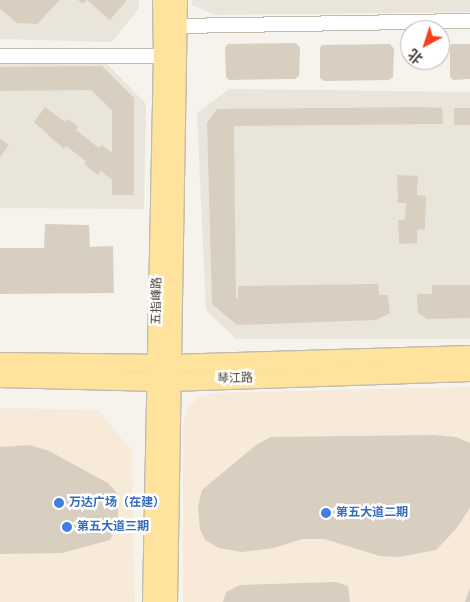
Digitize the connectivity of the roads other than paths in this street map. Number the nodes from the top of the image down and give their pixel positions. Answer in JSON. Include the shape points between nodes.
{"nodes":[{"id":1,"x":162,"y":0,"type":"edge"},
{"id":2,"x":178,"y":0,"type":"edge"},
{"id":3,"x":470,"y":21,"type":"edge"},
{"id":4,"x":179,"y":26,"type":"junction"},
{"id":5,"x":0,"y":56,"type":"edge"},
{"id":6,"x":163,"y":56,"type":"junction"},
{"id":7,"x":470,"y":355,"type":"edge"},
{"id":8,"x":0,"y":362,"type":"edge"},
{"id":9,"x":470,"y":372,"type":"edge"},
{"id":10,"x":162,"y":373,"type":"junction"},
{"id":11,"x":0,"y":378,"type":"edge"},
{"id":12,"x":152,"y":602,"type":"edge"},
{"id":13,"x":168,"y":602,"type":"edge"}],
"edges":[{"from":1,"to":6,"type":"main road","name":"五指峰路"},
{"from":2,"to":4,"type":"main road","name":"五指峰路"},
{"from":3,"to":4,"type":"street"},
{"from":4,"to":10,"type":"main road","name":"五指峰路"},
{"from":5,"to":6,"type":"street"},
{"from":6,"to":10,"type":"main road","name":"五指峰路"},
{"from":7,"to":10,"type":"main road","name":"琴江路"},
{"from":8,"to":10,"type":"main road","name":"琴江路"},
{"from":9,"to":10,"type":"main road","name":"琴江路"},
{"from":10,"to":11,"type":"main road","name":"琴江路"},
{"from":10,"to":12,"type":"main road","name":"五指峰路"},
{"from":10,"to":13,"type":"main road","name":"五指峰路"}]}
